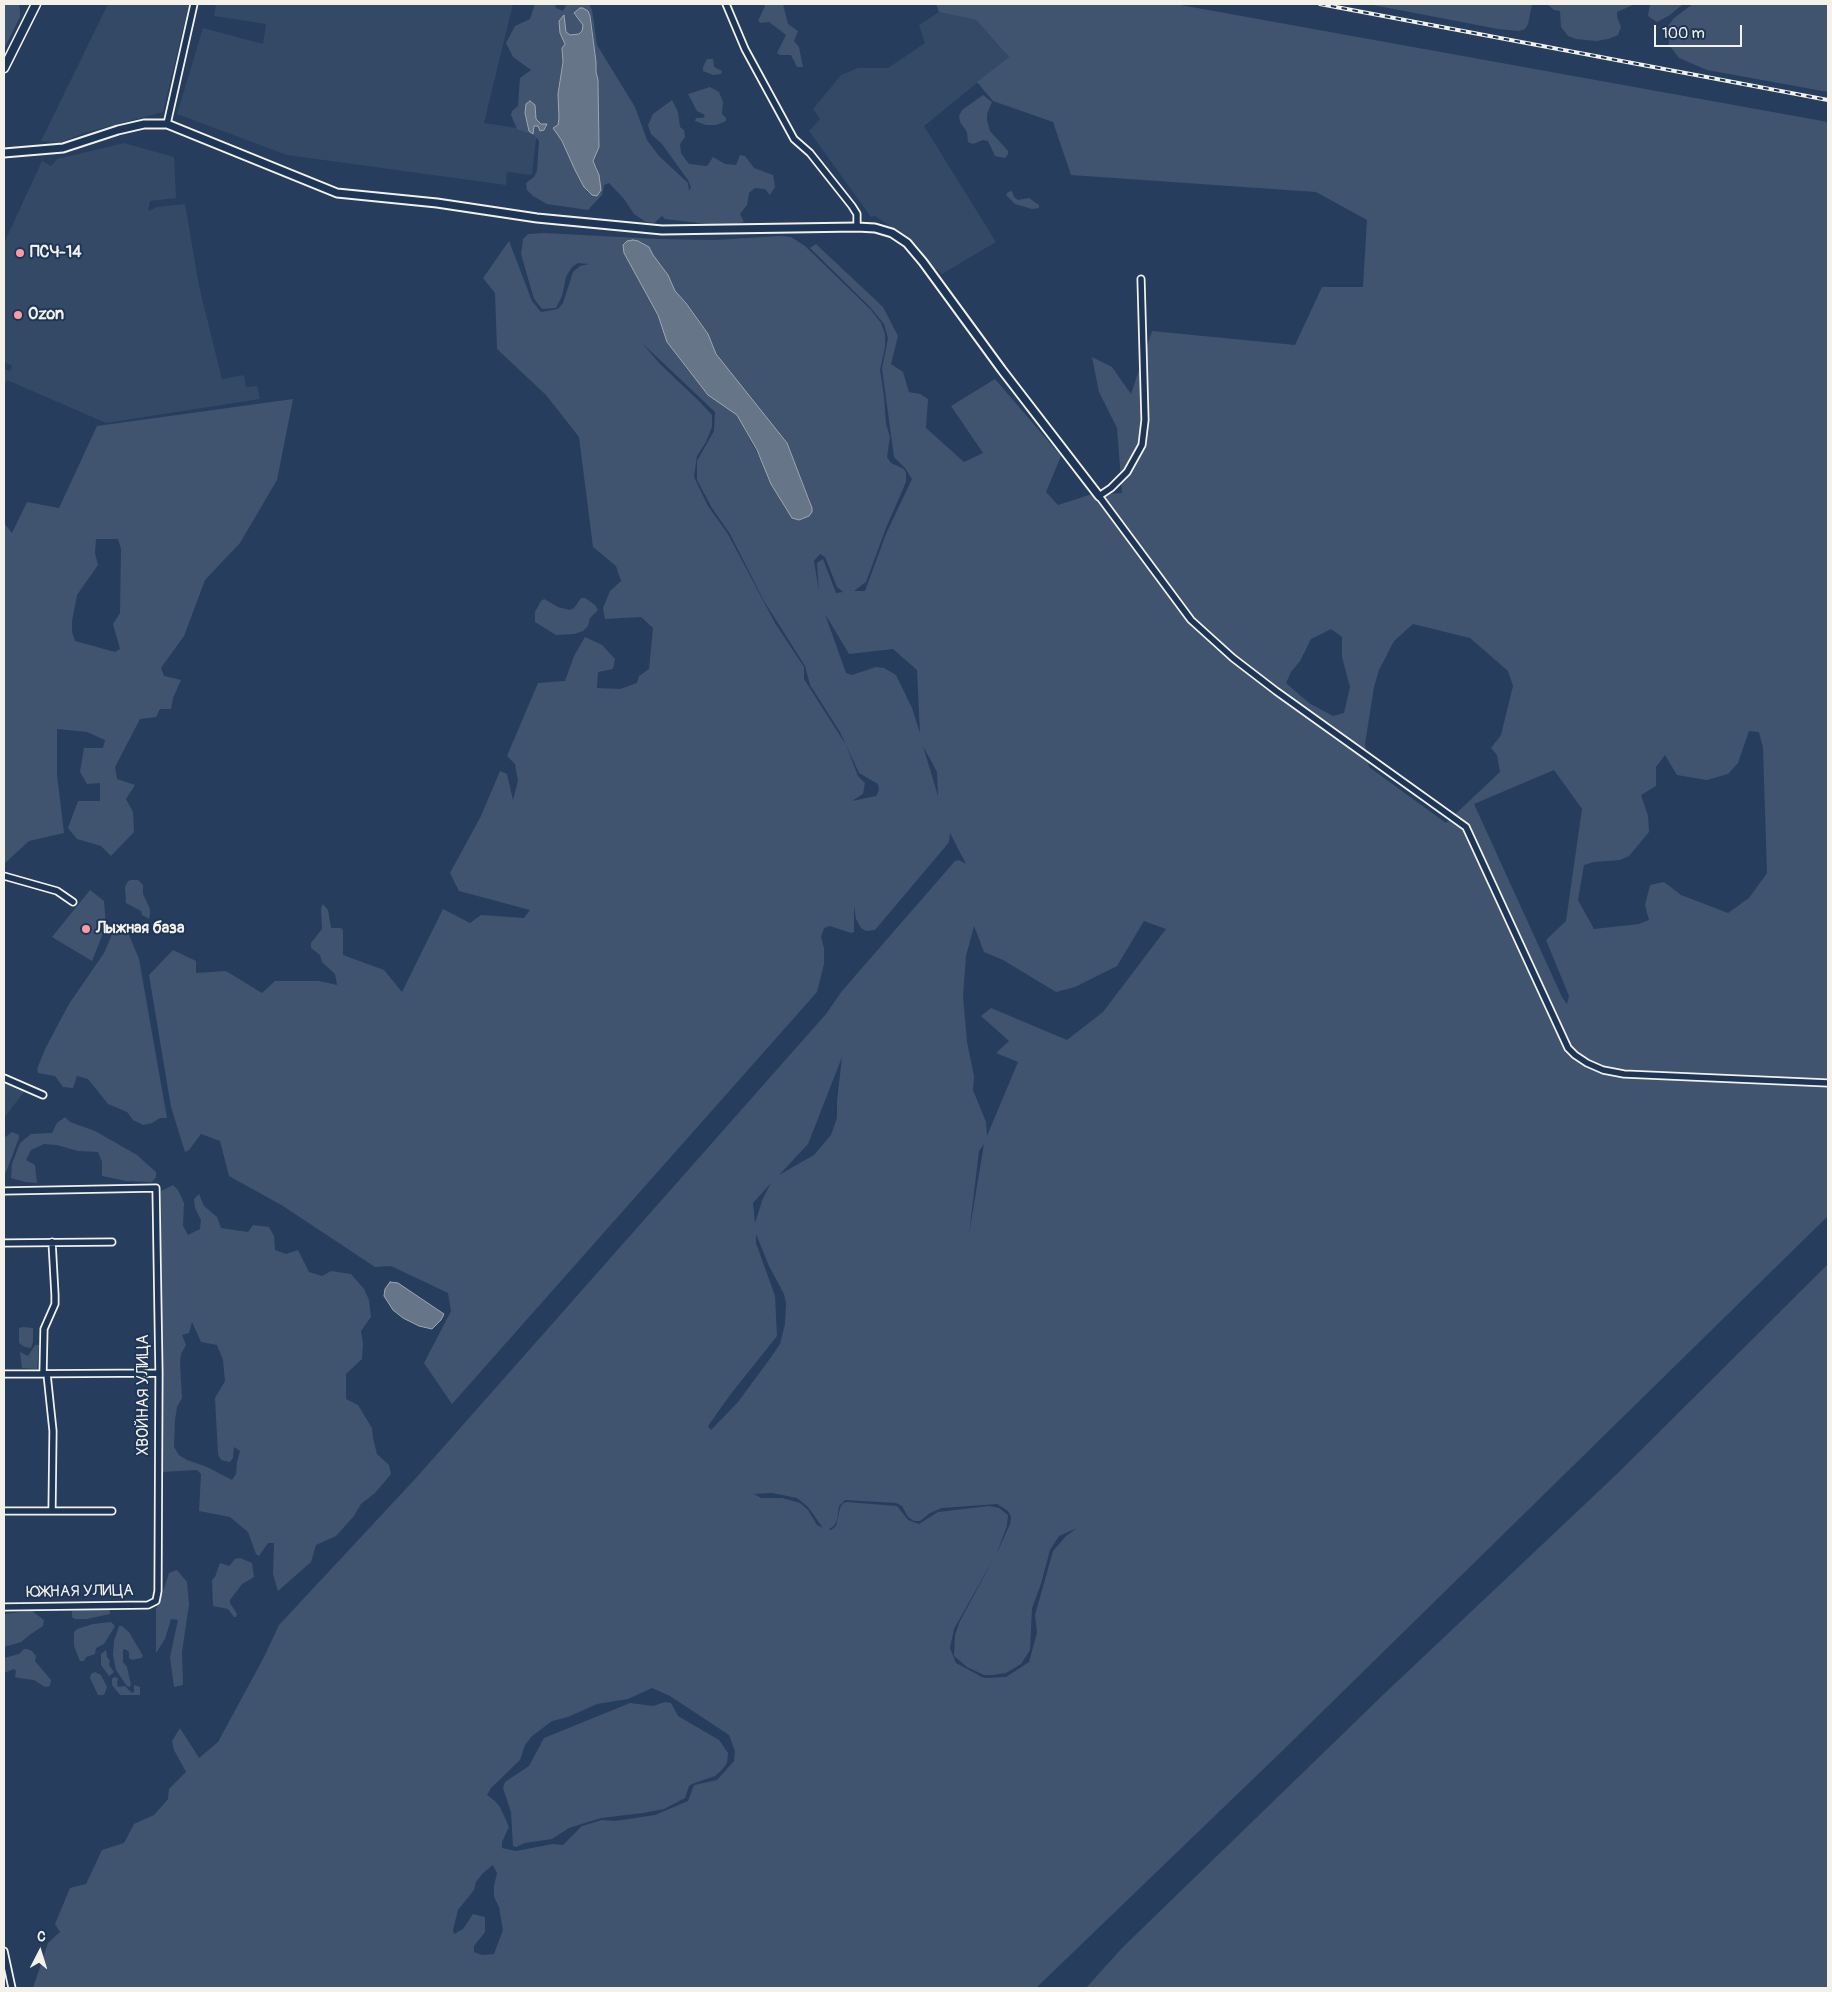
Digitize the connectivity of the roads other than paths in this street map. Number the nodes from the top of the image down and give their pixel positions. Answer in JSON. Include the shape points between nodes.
{"nodes":[{"id":1,"x":36,"y":4,"type":"edge"},
{"id":2,"x":194,"y":4,"type":"edge"},
{"id":3,"x":726,"y":4,"type":"edge"},
{"id":4,"x":4,"y":68,"type":"edge"},
{"id":5,"x":167,"y":124,"type":"junction"},
{"id":6,"x":4,"y":153,"type":"edge"},
{"id":7,"x":857,"y":227,"type":"junction"},
{"id":8,"x":1141,"y":280,"type":"dead end"},
{"id":9,"x":1099,"y":496,"type":"junction"},
{"id":10,"x":4,"y":876,"type":"edge"},
{"id":11,"x":73,"y":902,"type":"dead end"},
{"id":12,"x":4,"y":1078,"type":"edge"},
{"id":13,"x":1828,"y":1083,"type":"edge"},
{"id":14,"x":43,"y":1095,"type":"dead end"},
{"id":15,"x":4,"y":1191,"type":"edge"},
{"id":16,"x":4,"y":1242,"type":"edge"},
{"id":17,"x":52,"y":1242,"type":"junction"},
{"id":18,"x":112,"y":1242,"type":"dead end"},
{"id":19,"x":159,"y":1373,"type":"junction"},
{"id":20,"x":4,"y":1374,"type":"edge"},
{"id":21,"x":45,"y":1374,"type":"junction"},
{"id":22,"x":4,"y":1511,"type":"edge"},
{"id":23,"x":52,"y":1511,"type":"junction"},
{"id":24,"x":112,"y":1511,"type":"dead end"},
{"id":25,"x":156,"y":1601,"type":"joint"},
{"id":26,"x":4,"y":1607,"type":"edge"},
{"id":27,"x":4,"y":1952,"type":"edge"},
{"id":28,"x":12,"y":1988,"type":"edge"}],
"edges":[{"from":1,"to":4,"type":"main road"},
{"from":2,"to":5,"type":"street"},
{"from":3,"to":7,"type":"street","via":[[745,49],[794,139],[810,153],[852,206],[857,214]]},
{"from":5,"to":6,"type":"street","via":[[144,124],[62,148]]},
{"from":5,"to":7,"type":"street","via":[[337,192],[537,218],[662,230]]},
{"from":7,"to":9,"type":"street","via":[[874,228],[907,243]]},
{"from":8,"to":9,"type":"street","via":[[1145,420],[1142,445],[1127,472]]},
{"from":9,"to":13,"type":"street","via":[[1174,600],[1214,642],[1466,827],[1568,1048],[1575,1056],[1603,1070],[1624,1074]]},
{"from":10,"to":11,"type":"street","via":[[57,891]]},
{"from":12,"to":14,"type":"street"},
{"from":15,"to":19,"type":"street","name":"ХВОЙНАЯ УЛИЦА","via":[[156,1188]]},
{"from":16,"to":17,"type":"street"},
{"from":17,"to":18,"type":"street"},
{"from":17,"to":21,"type":"street","via":[[55,1295],[44,1330]]},
{"from":19,"to":21,"type":"street"},
{"from":19,"to":25,"type":"street","name":"ХВОЙНАЯ УЛИЦА"},
{"from":20,"to":21,"type":"street"},
{"from":21,"to":23,"type":"street","via":[[53,1431]]},
{"from":22,"to":23,"type":"street"},
{"from":23,"to":24,"type":"street"},
{"from":25,"to":26,"type":"street","name":"ЮЖНАЯ УЛИЦА","via":[[148,1605]]},
{"from":27,"to":28,"type":"street"}]}
